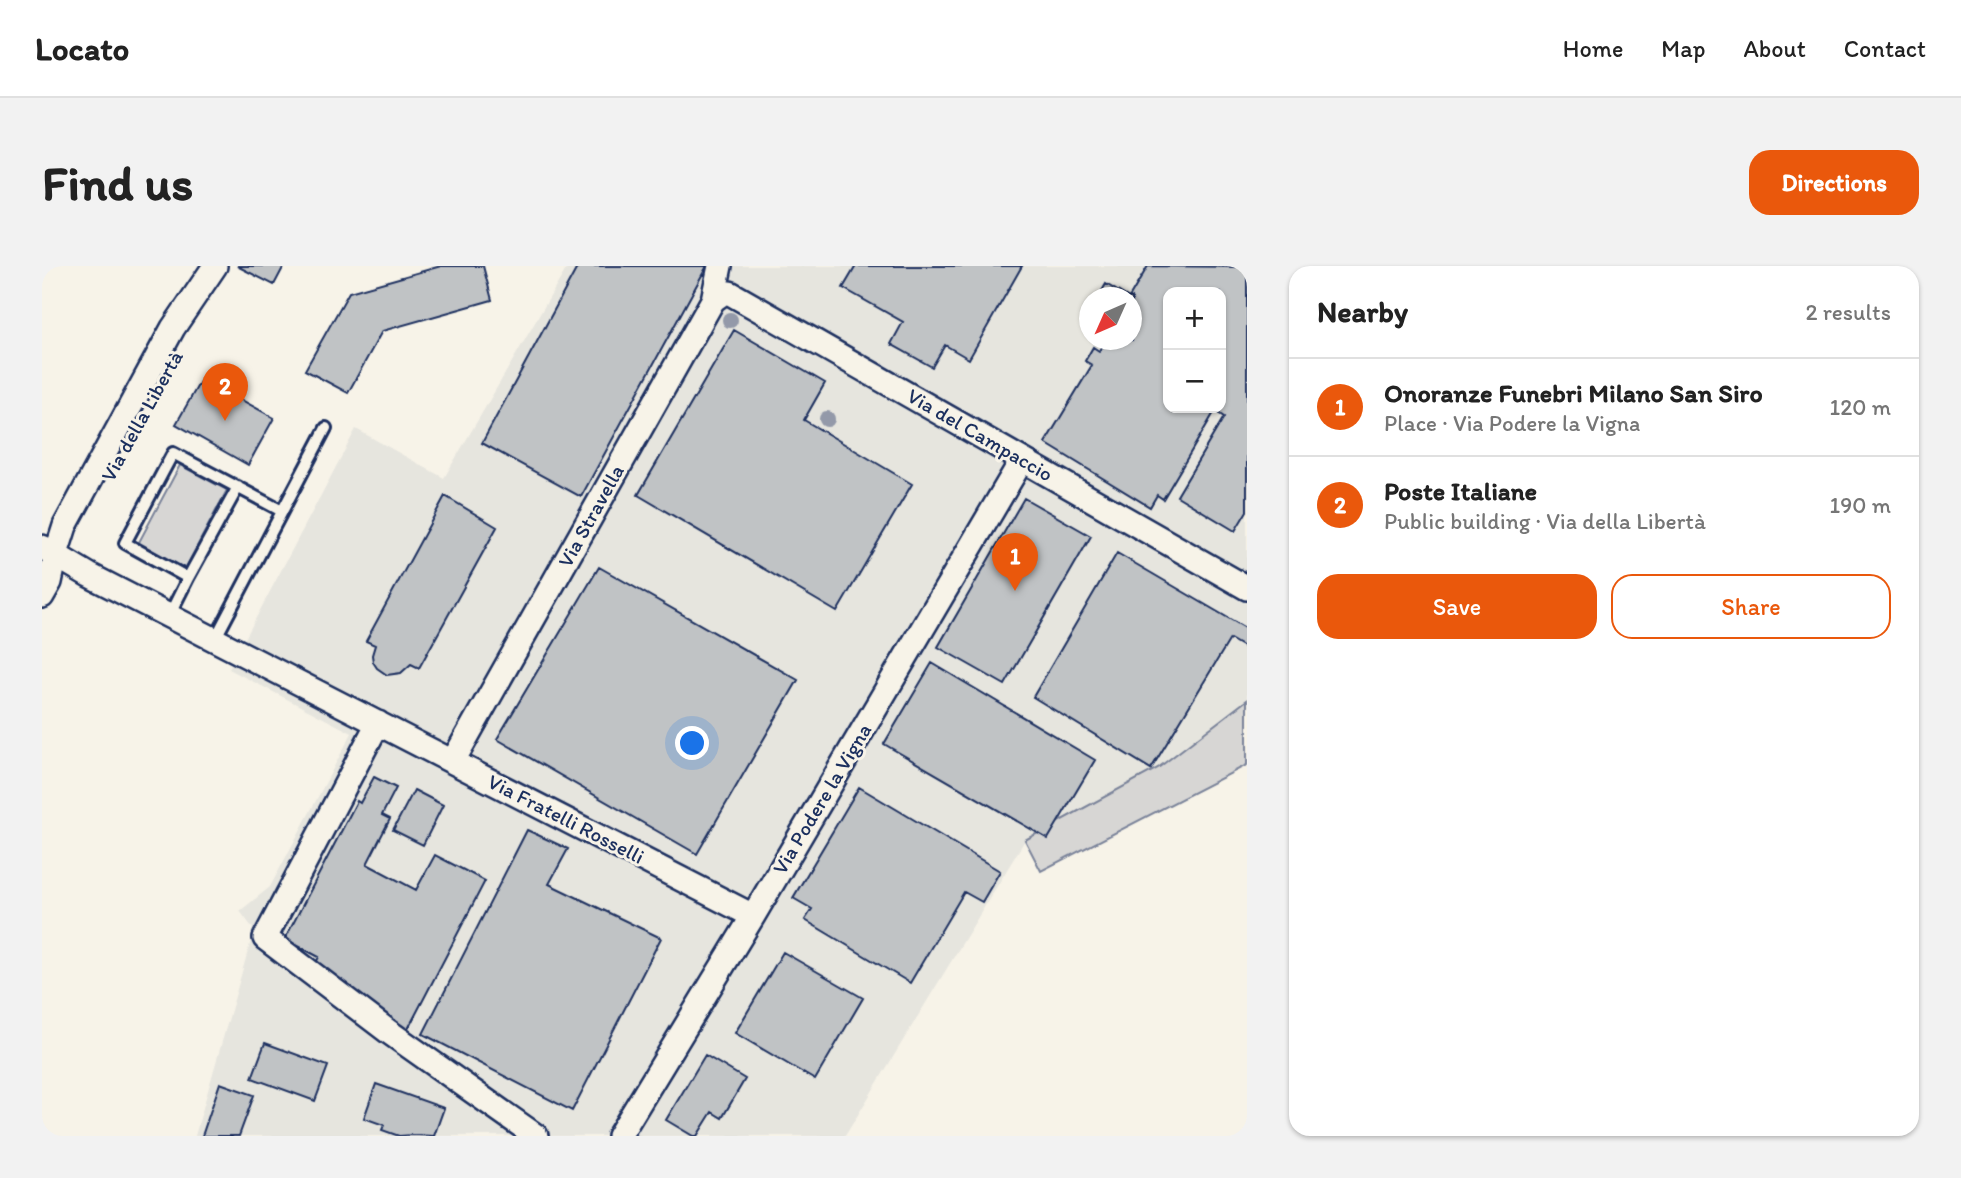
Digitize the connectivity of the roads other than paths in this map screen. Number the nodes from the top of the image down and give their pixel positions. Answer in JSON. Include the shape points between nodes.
{"nodes":[{"id":1,"x":720,"y":266,"type":"edge"},
{"id":2,"x":214,"y":267,"type":"edge"},
{"id":3,"x":713,"y":300,"type":"junction"},
{"id":4,"x":327,"y":428,"type":"dead end"},
{"id":5,"x":1023,"y":460,"type":"junction"},
{"id":6,"x":238,"y":487,"type":"junction"},
{"id":7,"x":282,"y":511,"type":"junction"},
{"id":8,"x":47,"y":557,"type":"edge"},
{"id":9,"x":188,"y":578,"type":"junction"},
{"id":10,"x":1247,"y":587,"type":"edge"},
{"id":11,"x":42,"y":596,"type":"edge"},
{"id":12,"x":169,"y":616,"type":"junction"},
{"id":13,"x":215,"y":639,"type":"junction"},
{"id":14,"x":378,"y":723,"type":"junction"},
{"id":15,"x":453,"y":761,"type":"junction"},
{"id":16,"x":753,"y":916,"type":"junction"},
{"id":17,"x":536,"y":1136,"type":"edge"},
{"id":18,"x":620,"y":1136,"type":"edge"}],
"edges":[{"from":1,"to":3,"type":"street","name":"Via Stravella"},
{"from":2,"to":8,"type":"street","name":"Via della Libertà","via":[[173,328]]},
{"from":3,"to":5,"type":"street","name":"Via del Campaccio","via":[[730,293]]},
{"from":3,"to":15,"type":"street","name":"Via Stravella"},
{"from":4,"to":7,"type":"lane"},
{"from":5,"to":10,"type":"street","name":"Via del Campaccio"},
{"from":5,"to":16,"type":"street","name":"Via Podere la Vigna"},
{"from":6,"to":7,"type":"lane"},
{"from":6,"to":9,"type":"lane"},
{"from":6,"to":9,"type":"lane","via":[[173,453],[125,543]]},
{"from":7,"to":13,"type":"lane"},
{"from":8,"to":11,"type":"street","name":"Via della Libertà","via":[[50,582]]},
{"from":8,"to":12,"type":"street","name":"Via Fratelli Rosselli"},
{"from":9,"to":12,"type":"lane"},
{"from":12,"to":13,"type":"street","name":"Via Fratelli Rosselli"},
{"from":13,"to":14,"type":"street","name":"Via Fratelli Rosselli"},
{"from":14,"to":15,"type":"street","name":"Via Fratelli Rosselli"},
{"from":14,"to":17,"type":"street","via":[[265,938]]},
{"from":15,"to":16,"type":"street","name":"Via Fratelli Rosselli"},
{"from":16,"to":18,"type":"street","name":"Via Podere la Vigna"}]}
